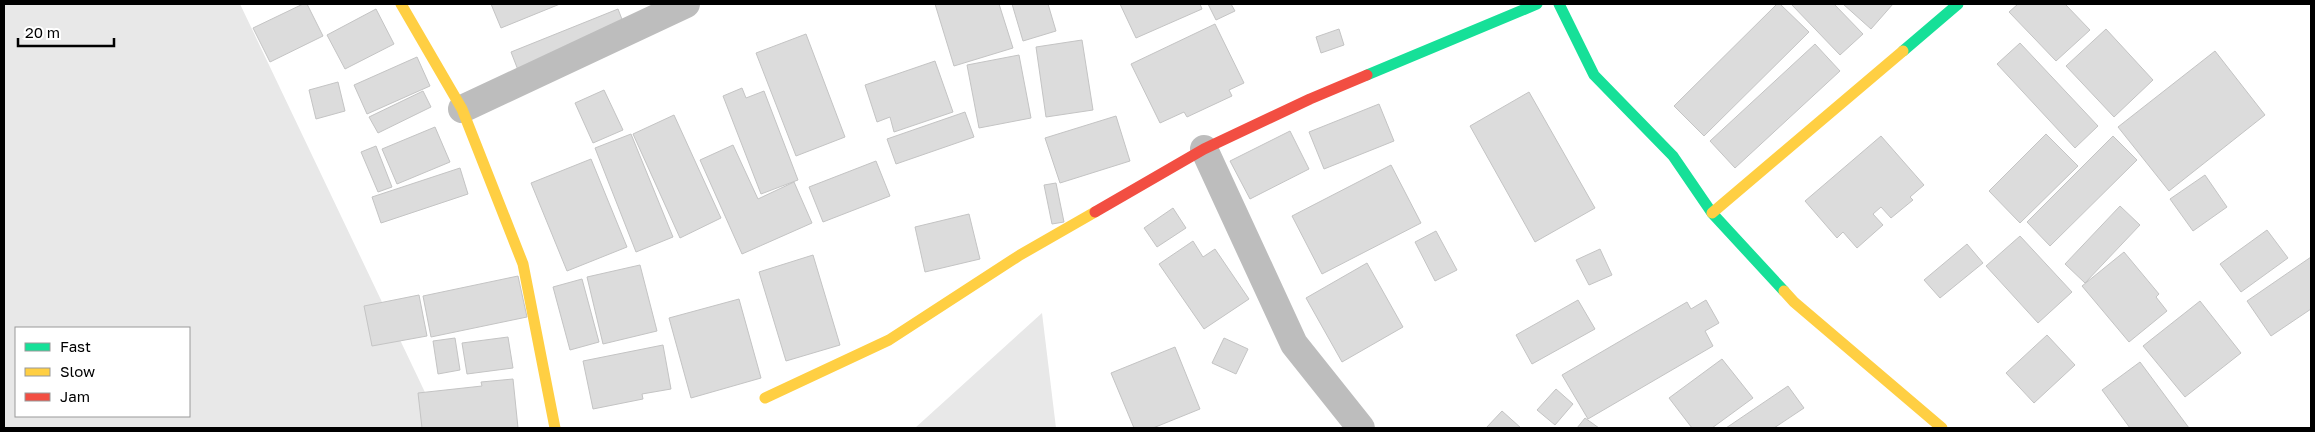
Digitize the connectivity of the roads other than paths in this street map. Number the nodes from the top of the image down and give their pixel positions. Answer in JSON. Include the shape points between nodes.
{"nodes":[{"id":1,"x":401,"y":4,"type":"edge"},
{"id":2,"x":686,"y":4,"type":"edge"},
{"id":3,"x":1537,"y":4,"type":"edge"},
{"id":4,"x":1559,"y":4,"type":"edge"},
{"id":5,"x":1958,"y":4,"type":"edge"},
{"id":6,"x":462,"y":109,"type":"junction"},
{"id":7,"x":1204,"y":149,"type":"junction"},
{"id":8,"x":1712,"y":213,"type":"junction"},
{"id":9,"x":765,"y":398,"type":"dead end"},
{"id":10,"x":555,"y":428,"type":"edge"},
{"id":11,"x":1361,"y":428,"type":"edge"},
{"id":12,"x":1942,"y":428,"type":"edge"}],
"edges":[{"from":1,"to":6,"type":"street"},
{"from":2,"to":6,"type":"street"},
{"from":3,"to":7,"type":"street","via":[[1310,99]]},
{"from":4,"to":8,"type":"street","via":[[1594,75],[1673,156]]},
{"from":5,"to":8,"type":"street"},
{"from":6,"to":10,"type":"street","via":[[523,264]]},
{"from":7,"to":9,"type":"street","via":[[1020,255],[889,340]]},
{"from":7,"to":11,"type":"street","via":[[1294,344]]},
{"from":8,"to":12,"type":"street","via":[[1794,302]]}]}
